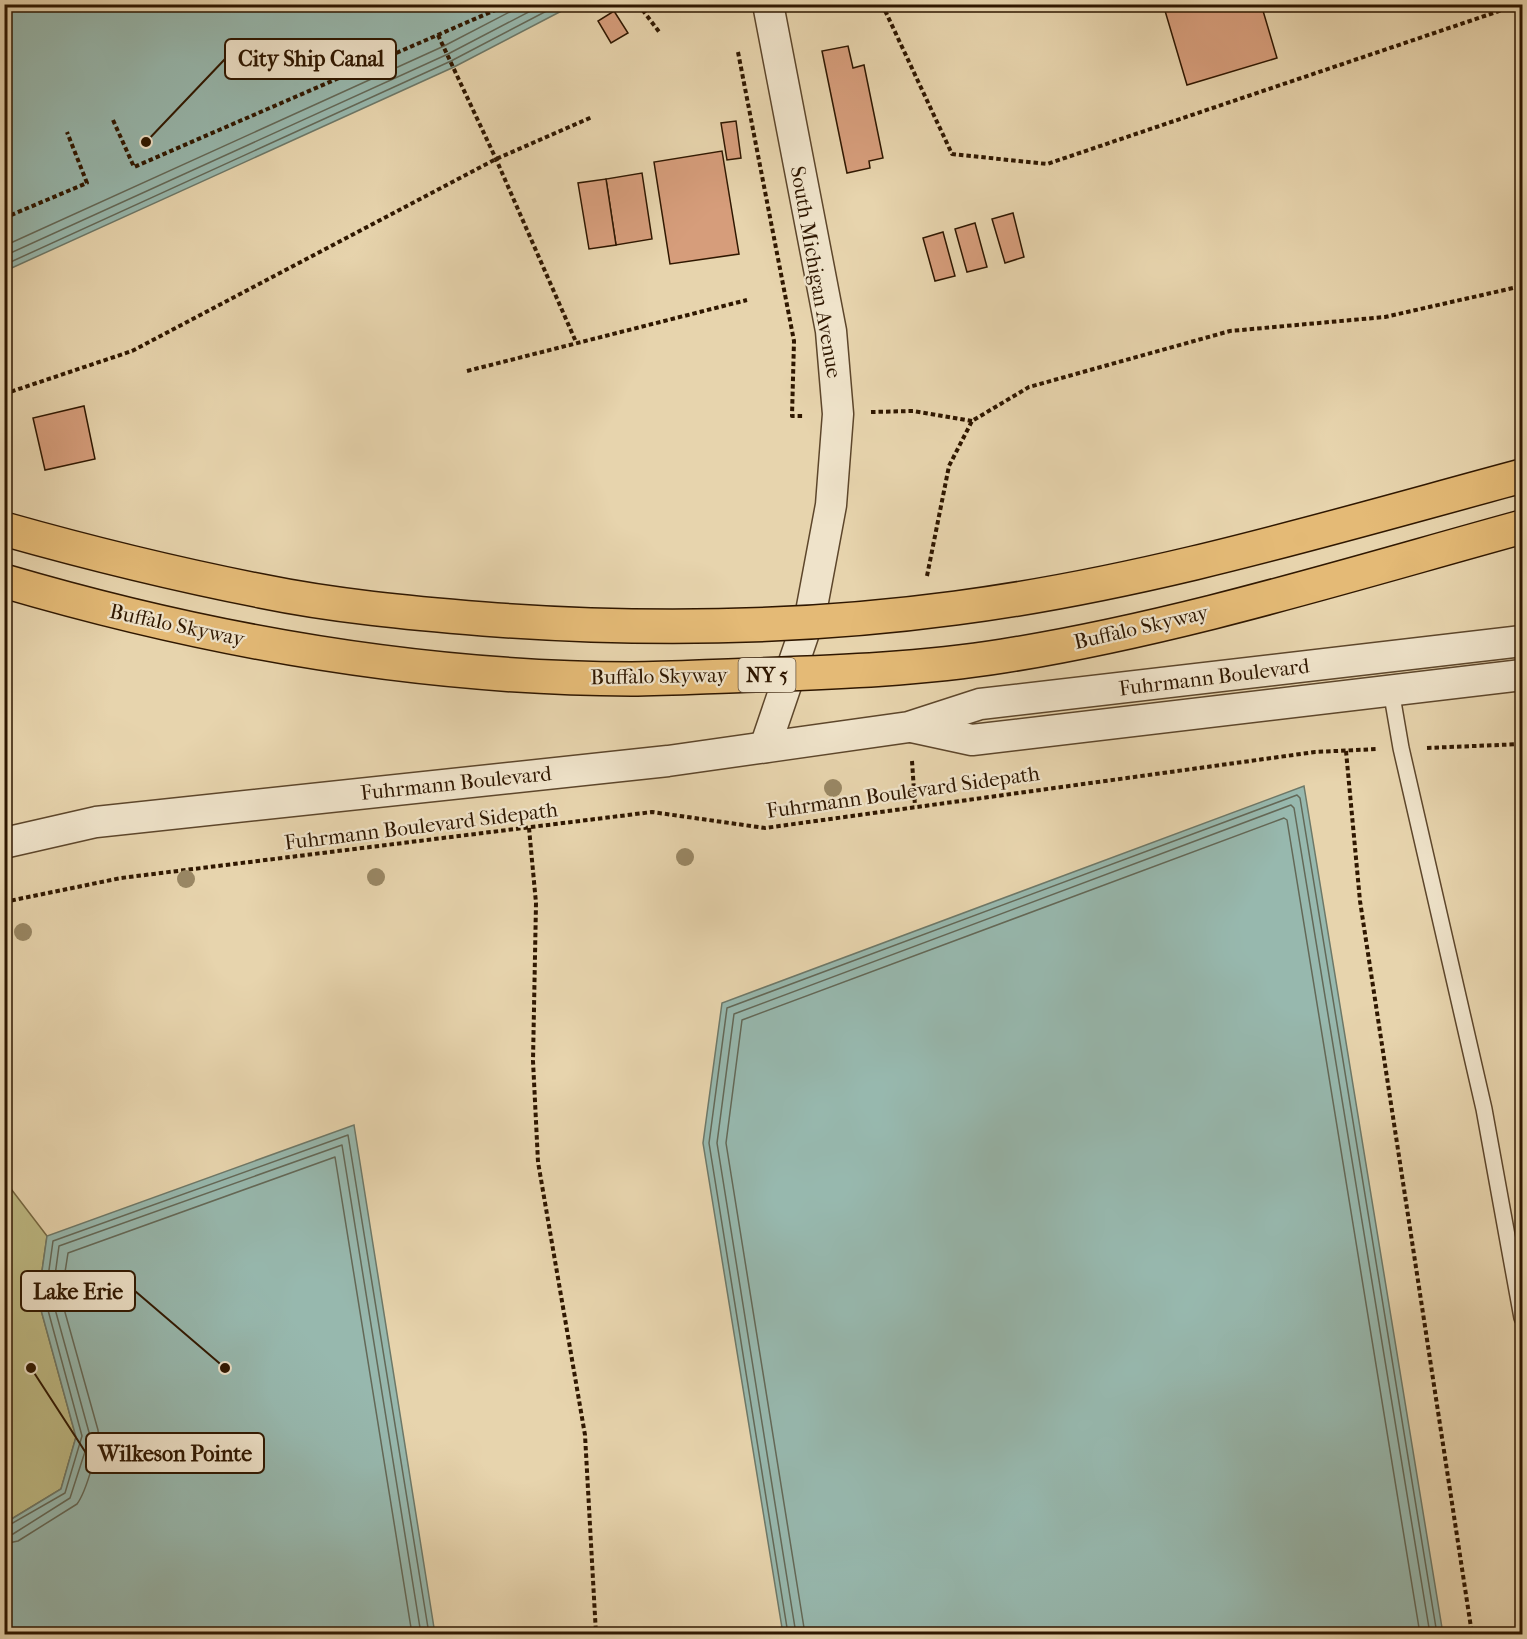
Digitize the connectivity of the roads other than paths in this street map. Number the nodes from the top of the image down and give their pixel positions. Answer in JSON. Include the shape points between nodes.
{"nodes":[{"id":1,"x":768,"y":4,"type":"edge"},
{"id":2,"x":1522,"y":476,"type":"edge"},
{"id":3,"x":1522,"y":527,"type":"edge"},
{"id":4,"x":4,"y":529,"type":"edge"},
{"id":5,"x":4,"y":582,"type":"edge"},
{"id":6,"x":1522,"y":641,"type":"edge"},
{"id":7,"x":1522,"y":675,"type":"edge"},
{"id":8,"x":1391,"y":690,"type":"junction"},
{"id":9,"x":909,"y":727,"type":"junction"},
{"id":10,"x":765,"y":747,"type":"junction"},
{"id":11,"x":4,"y":843,"type":"edge"},
{"id":12,"x":1522,"y":1318,"type":"edge"}],
"edges":[{"from":1,"to":10,"type":"street","name":"South Michigan Avenue","via":[[831,331],[838,414],[831,505],[811,612]]},
{"from":2,"to":4,"type":"highway","bridge":true,"via":[[1174,568],[1069,590],[853,620],[711,628],[552,624],[415,613],[299,597],[115,560]]},
{"from":3,"to":5,"type":"highway","name":"Buffalo Skyway","number":"NY 5","bridge":true,"via":[[1219,610],[1108,636],[1002,656],[820,673],[631,679],[496,673],[367,660],[226,637],[88,606]]},
{"from":6,"to":9,"type":"street","name":"Fuhrmann Boulevard","via":[[980,704]]},
{"from":7,"to":8,"type":"street","name":"Fuhrmann Boulevard"},
{"from":8,"to":9,"type":"street","name":"Fuhrmann Boulevard","via":[[972,740]]},
{"from":8,"to":12,"type":"lane","via":[[1484,1109]]},
{"from":9,"to":10,"type":"street","name":"Fuhrmann Boulevard"},
{"from":10,"to":11,"type":"street","name":"Fuhrmann Boulevard","via":[[96,822]]}]}
